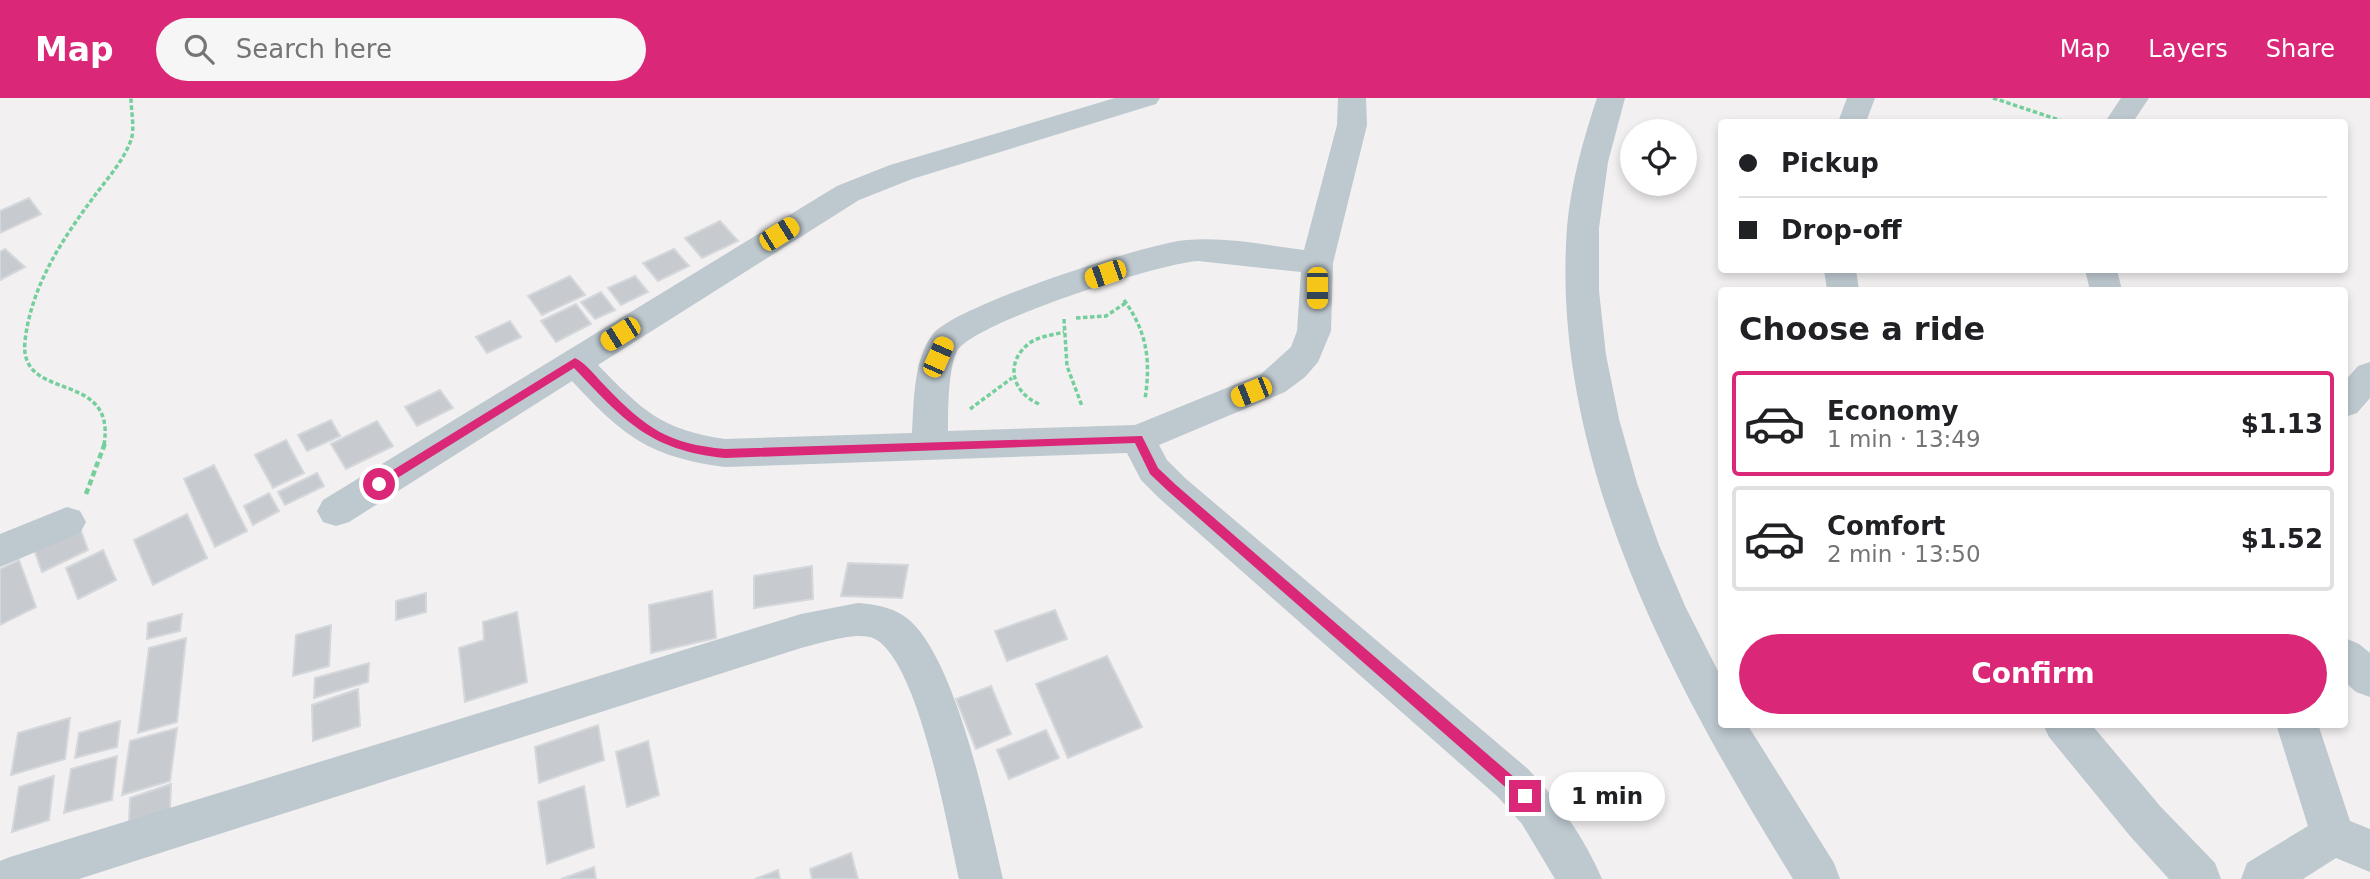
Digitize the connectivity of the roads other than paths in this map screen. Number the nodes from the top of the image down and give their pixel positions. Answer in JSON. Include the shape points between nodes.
{"nodes":[{"id":1,"x":1146,"y":98,"type":"edge"},
{"id":2,"x":1352,"y":98,"type":"edge"},
{"id":3,"x":1611,"y":98,"type":"edge"},
{"id":4,"x":1861,"y":98,"type":"edge"},
{"id":5,"x":2135,"y":98,"type":"edge"},
{"id":6,"x":1853,"y":119,"type":"edge"},
{"id":7,"x":2121,"y":119,"type":"edge"},
{"id":8,"x":1317,"y":263,"type":"junction"},
{"id":9,"x":575,"y":362,"type":"junction"},
{"id":10,"x":2370,"y":375,"type":"edge"},
{"id":11,"x":2348,"y":401,"type":"edge"},
{"id":12,"x":1122,"y":440,"type":"junction"},
{"id":13,"x":929,"y":447,"type":"junction"},
{"id":14,"x":336,"y":511,"type":"dead end"},
{"id":15,"x":67,"y":522,"type":"road end"},
{"id":16,"x":0,"y":551,"type":"edge"},
{"id":17,"x":2348,"y":659,"type":"edge"},
{"id":18,"x":2370,"y":679,"type":"edge"},
{"id":19,"x":1718,"y":712,"type":"edge"},
{"id":20,"x":1727,"y":728,"type":"edge"},
{"id":21,"x":2067,"y":728,"type":"edge"},
{"id":22,"x":2299,"y":728,"type":"edge"},
{"id":23,"x":2352,"y":843,"type":"edge"},
{"id":24,"x":10,"y":879,"type":"edge"},
{"id":25,"x":981,"y":879,"type":"edge"},
{"id":26,"x":1580,"y":879,"type":"edge"},
{"id":27,"x":1818,"y":879,"type":"edge"},
{"id":28,"x":2199,"y":879,"type":"edge"},
{"id":29,"x":2263,"y":879,"type":"edge"}],
"edges":[{"from":1,"to":9,"type":"street","via":[[901,172],[848,193]]},
{"from":2,"to":8,"type":"street","via":[[1352,125]]},
{"from":3,"to":19,"type":"street","via":[[1588,182],[1583,229],[1587,336],[1597,396],[1635,530],[1665,605]]},
{"from":4,"to":6,"type":"street"},
{"from":5,"to":7,"type":"street"},
{"from":8,"to":12,"type":"street","via":[[1314,331],[1306,353],[1293,368],[1273,383]]},
{"from":8,"to":13,"type":"street","via":[[1185,250],[1105,274],[960,329],[944,342],[938,357]]},
{"from":9,"to":13,"type":"street","via":[[632,421],[655,436],[696,451]]},
{"from":9,"to":14,"type":"street"},
{"from":10,"to":11,"type":"street"},
{"from":12,"to":13,"type":"street"},
{"from":12,"to":26,"type":"street","via":[[1513,783],[1537,809]]},
{"from":15,"to":16,"type":"street"},
{"from":17,"to":18,"type":"street"},
{"from":20,"to":27,"type":"street"},
{"from":21,"to":28,"type":"street"},
{"from":22,"to":23,"type":"street"},
{"from":23,"to":29,"type":"street"},
{"from":24,"to":25,"type":"street","via":[[801,631],[869,620],[891,628],[908,646],[926,680],[944,730]]}]}
